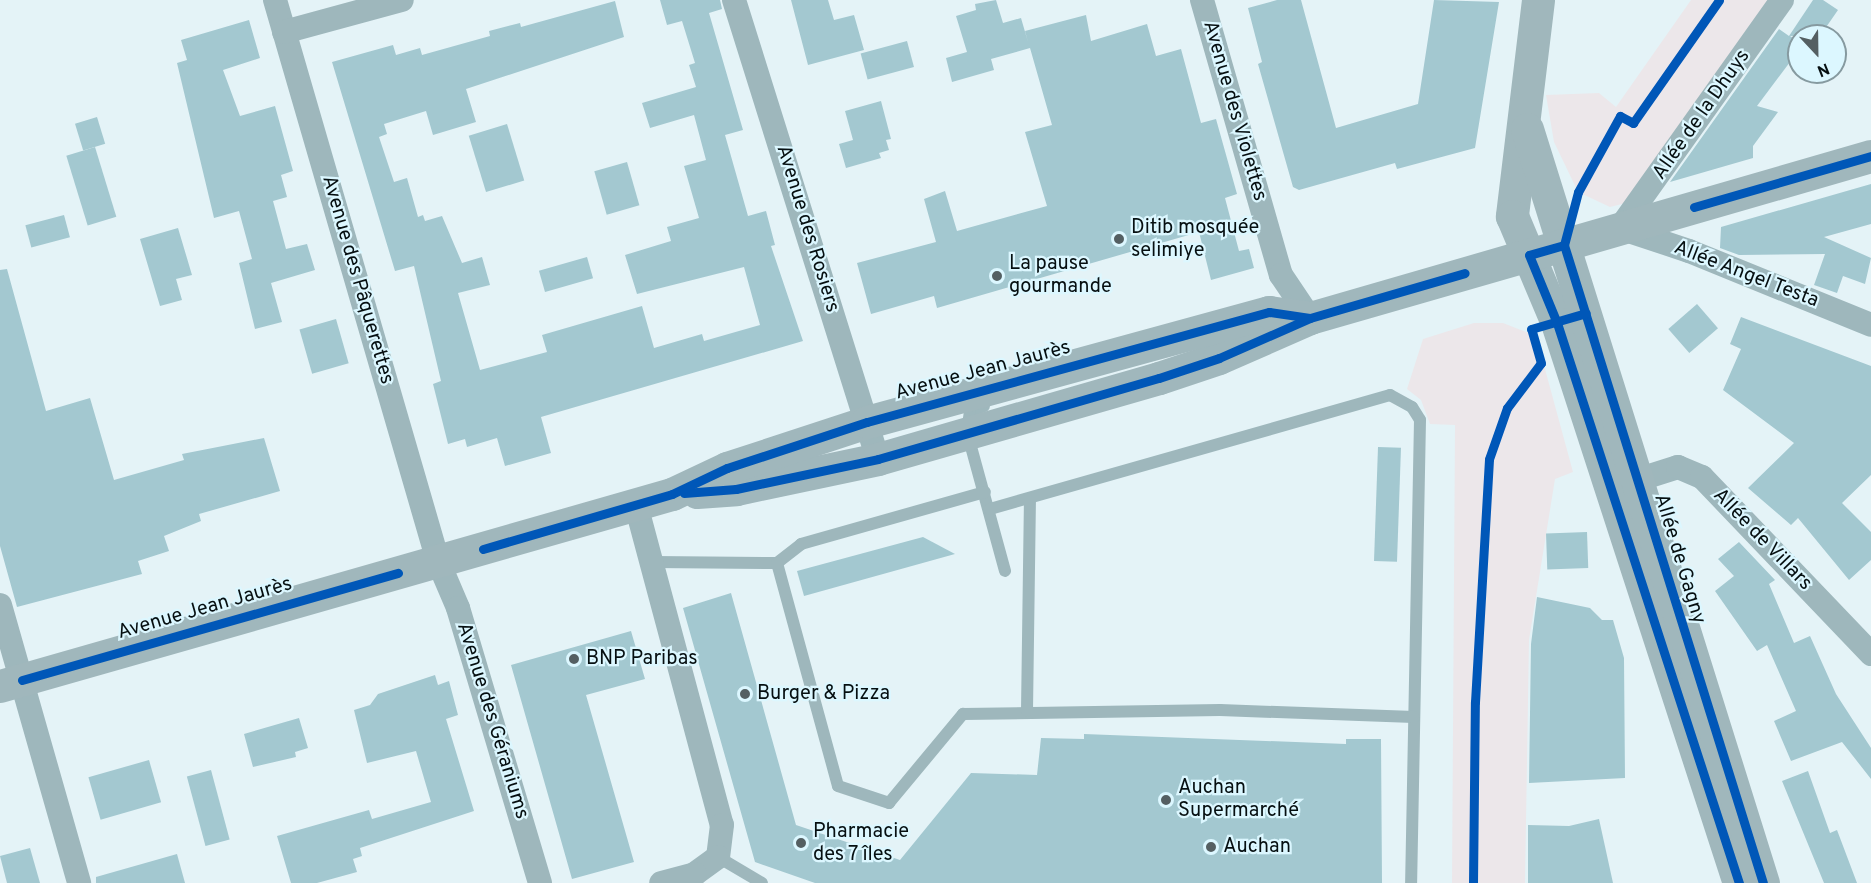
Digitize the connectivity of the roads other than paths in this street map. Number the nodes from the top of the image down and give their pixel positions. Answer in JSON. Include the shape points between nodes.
{"nodes":[{"id":1,"x":275,"y":0,"type":"edge"},
{"id":2,"x":402,"y":0,"type":"edge"},
{"id":3,"x":734,"y":0,"type":"edge"},
{"id":4,"x":1202,"y":0,"type":"edge"},
{"id":5,"x":1538,"y":0,"type":"edge"},
{"id":6,"x":1782,"y":0,"type":"edge"},
{"id":7,"x":284,"y":32,"type":"junction"},
{"id":8,"x":1526,"y":125,"type":"junction"},
{"id":9,"x":1871,"y":156,"type":"edge"},
{"id":10,"x":1620,"y":228,"type":"junction"},
{"id":11,"x":1564,"y":245,"type":"junction"},
{"id":12,"x":1529,"y":255,"type":"junction"},
{"id":13,"x":1310,"y":318,"type":"junction"},
{"id":14,"x":1871,"y":325,"type":"edge"},
{"id":15,"x":1088,"y":361,"type":"junction"},
{"id":16,"x":1031,"y":392,"type":"dead end"},
{"id":17,"x":1001,"y":401,"type":"dead end"},
{"id":18,"x":867,"y":422,"type":"junction"},
{"id":19,"x":967,"y":432,"type":"junction"},
{"id":20,"x":879,"y":459,"type":"junction"},
{"id":21,"x":1637,"y":480,"type":"junction"},
{"id":22,"x":985,"y":492,"type":"junction"},
{"id":23,"x":672,"y":495,"type":"junction"},
{"id":24,"x":1030,"y":498,"type":"junction"},
{"id":25,"x":636,"y":505,"type":"junction"},
{"id":26,"x":990,"y":509,"type":"junction"},
{"id":27,"x":438,"y":561,"type":"junction"},
{"id":28,"x":652,"y":561,"type":"junction"},
{"id":29,"x":777,"y":563,"type":"junction"},
{"id":30,"x":1005,"y":571,"type":"dead end"},
{"id":31,"x":0,"y":605,"type":"edge"},
{"id":32,"x":1871,"y":654,"type":"edge"},
{"id":33,"x":11,"y":683,"type":"edge"},
{"id":34,"x":1027,"y":711,"type":"junction"},
{"id":35,"x":1414,"y":717,"type":"junction"},
{"id":36,"x":718,"y":857,"type":"junction"},
{"id":37,"x":79,"y":883,"type":"edge"},
{"id":38,"x":540,"y":883,"type":"edge"},
{"id":39,"x":661,"y":883,"type":"edge"},
{"id":40,"x":762,"y":883,"type":"edge"},
{"id":41,"x":1411,"y":883,"type":"edge"},
{"id":42,"x":1739,"y":883,"type":"edge"},
{"id":43,"x":1763,"y":883,"type":"edge"}],
"edges":[{"from":1,"to":7,"type":"street","name":"Avenue des Pâquerettes"},
{"from":2,"to":7,"type":"street"},
{"from":3,"to":18,"type":"street","name":"Avenue des Rosiers"},
{"from":4,"to":13,"type":"street","name":"Avenue des Violettes","via":[[1281,275]]},
{"from":5,"to":8,"type":"main road","via":[[1530,45]]},
{"from":6,"to":10,"type":"street","name":"Allée de la Dhuys"},
{"from":7,"to":27,"type":"street","name":"Avenue des Pâquerettes"},
{"from":8,"to":11,"type":"main road","name":"Allée de Gagny"},
{"from":8,"to":12,"type":"main road","via":[[1511,203]]},
{"from":9,"to":10,"type":"main road","name":"Avenue Jean Jaurès"},
{"from":10,"to":11,"type":"main road","name":"Avenue Jean Jaurès"},
{"from":10,"to":14,"type":"street","name":"Allée Angel Testa","via":[[1689,251]]},
{"from":11,"to":12,"type":"main road","name":"Avenue Jean Jaurès"},
{"from":11,"to":21,"type":"main road","name":"Allée de Gagny"},
{"from":12,"to":13,"type":"main road","name":"Avenue Jean Jaurès"},
{"from":12,"to":42,"type":"main road","via":[[1557,322]]},
{"from":13,"to":15,"type":"main road","name":"Avenue Jean Jaurès","via":[[1269,312]]},
{"from":13,"to":19,"type":"main road","name":"Avenue Jean Jaurès","via":[[1169,375]]},
{"from":15,"to":16,"type":"lane","via":[[1052,386]]},
{"from":15,"to":18,"type":"main road","name":"Avenue Jean Jaurès"},
{"from":17,"to":19,"type":"lane","via":[[970,411]]},
{"from":18,"to":20,"type":"street","name":"Avenue des Rosiers"},
{"from":18,"to":23,"type":"main road","name":"Avenue Jean Jaurès","via":[[727,468]]},
{"from":19,"to":20,"type":"main road","name":"Avenue Jean Jaurès"},
{"from":19,"to":22,"type":"lane"},
{"from":20,"to":23,"type":"main road","name":"Avenue Jean Jaurès","via":[[735,489]]},
{"from":21,"to":32,"type":"street","name":"Allée de Villars","via":[[1678,467],[1702,477]]},
{"from":21,"to":43,"type":"main road","name":"Allée de Gagny"},
{"from":22,"to":26,"type":"lane"},
{"from":22,"to":29,"type":"lane","via":[[801,544]]},
{"from":23,"to":25,"type":"main road","name":"Avenue Jean Jaurès"},
{"from":24,"to":26,"type":"lane"},
{"from":24,"to":34,"type":"lane"},
{"from":24,"to":35,"type":"lane","via":[[1355,404],[1390,395],[1401,398],[1420,420]]},
{"from":25,"to":27,"type":"main road","name":"Avenue Jean Jaurès"},
{"from":25,"to":28,"type":"street"},
{"from":26,"to":30,"type":"lane"},
{"from":27,"to":33,"type":"main road","name":"Avenue Jean Jaurès"},
{"from":27,"to":38,"type":"street","name":"Avenue des Géraniums","via":[[458,608]]},
{"from":28,"to":29,"type":"lane"},
{"from":28,"to":36,"type":"street","via":[[722,825]]},
{"from":29,"to":34,"type":"lane","via":[[838,786],[889,803],[963,714]]},
{"from":31,"to":33,"type":"street"},
{"from":33,"to":37,"type":"street"},
{"from":34,"to":35,"type":"lane","via":[[1220,710]]},
{"from":35,"to":41,"type":"lane"},
{"from":36,"to":39,"type":"street","via":[[695,874]]},
{"from":36,"to":40,"type":"lane"}]}
